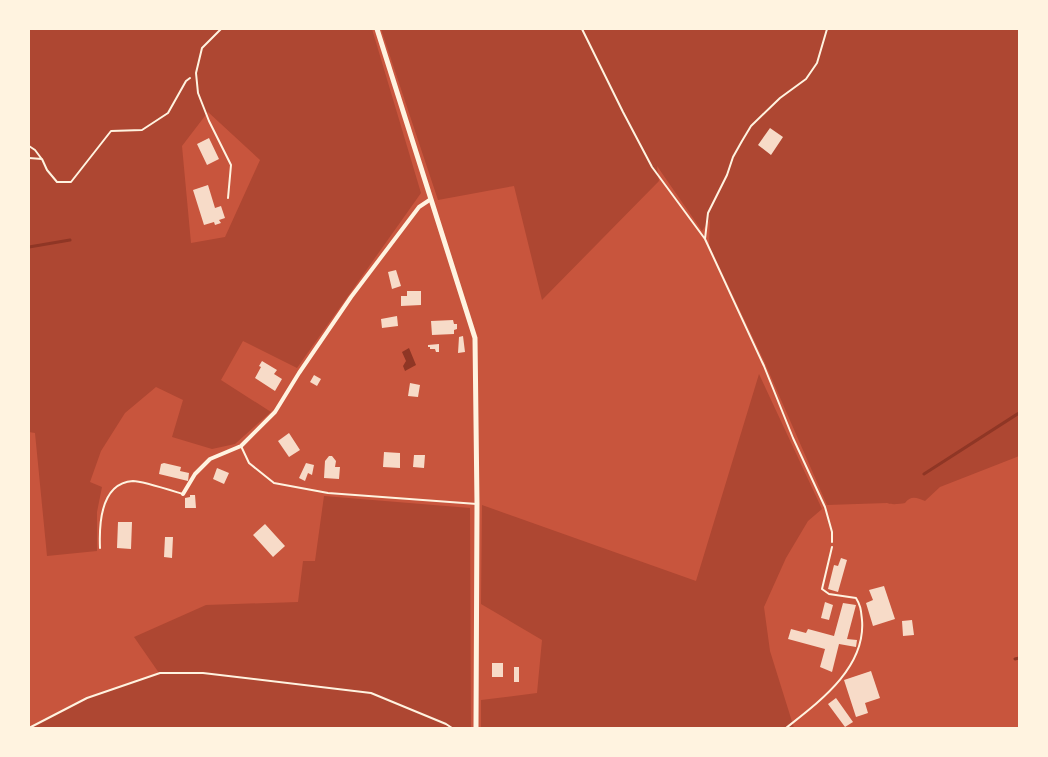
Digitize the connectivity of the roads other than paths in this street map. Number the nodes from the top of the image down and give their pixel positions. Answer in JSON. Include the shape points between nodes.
{"nodes":[{"id":1,"x":222,"y":29,"type":"edge"},
{"id":2,"x":376,"y":29,"type":"edge"},
{"id":3,"x":228,"y":198,"type":"dead end"},
{"id":4,"x":431,"y":199,"type":"junction"},
{"id":5,"x":241,"y":446,"type":"junction"},
{"id":6,"x":183,"y":494,"type":"joint"},
{"id":7,"x":477,"y":504,"type":"junction"},
{"id":8,"x":832,"y":547,"type":"road end"},
{"id":9,"x":100,"y":548,"type":"dead end"},
{"id":10,"x":476,"y":728,"type":"edge"},
{"id":11,"x":786,"y":728,"type":"edge"}],
"edges":[{"from":1,"to":3,"type":"lane","via":[[202,48],[196,73],[198,93],[231,165]]},
{"from":2,"to":4,"type":"street"},
{"from":4,"to":5,"type":"street","via":[[419,207],[351,297],[276,412]]},
{"from":4,"to":7,"type":"street","via":[[475,338]]},
{"from":5,"to":6,"type":"street","via":[[210,459]]},
{"from":5,"to":7,"type":"lane","via":[[249,463],[274,483],[328,493]]},
{"from":6,"to":9,"type":"lane","via":[[134,481],[112,491],[102,515]]},
{"from":7,"to":10,"type":"street"},
{"from":8,"to":11,"type":"lane","via":[[822,588],[828,594],[856,598],[861,605],[863,630],[852,662],[828,693]]}]}
